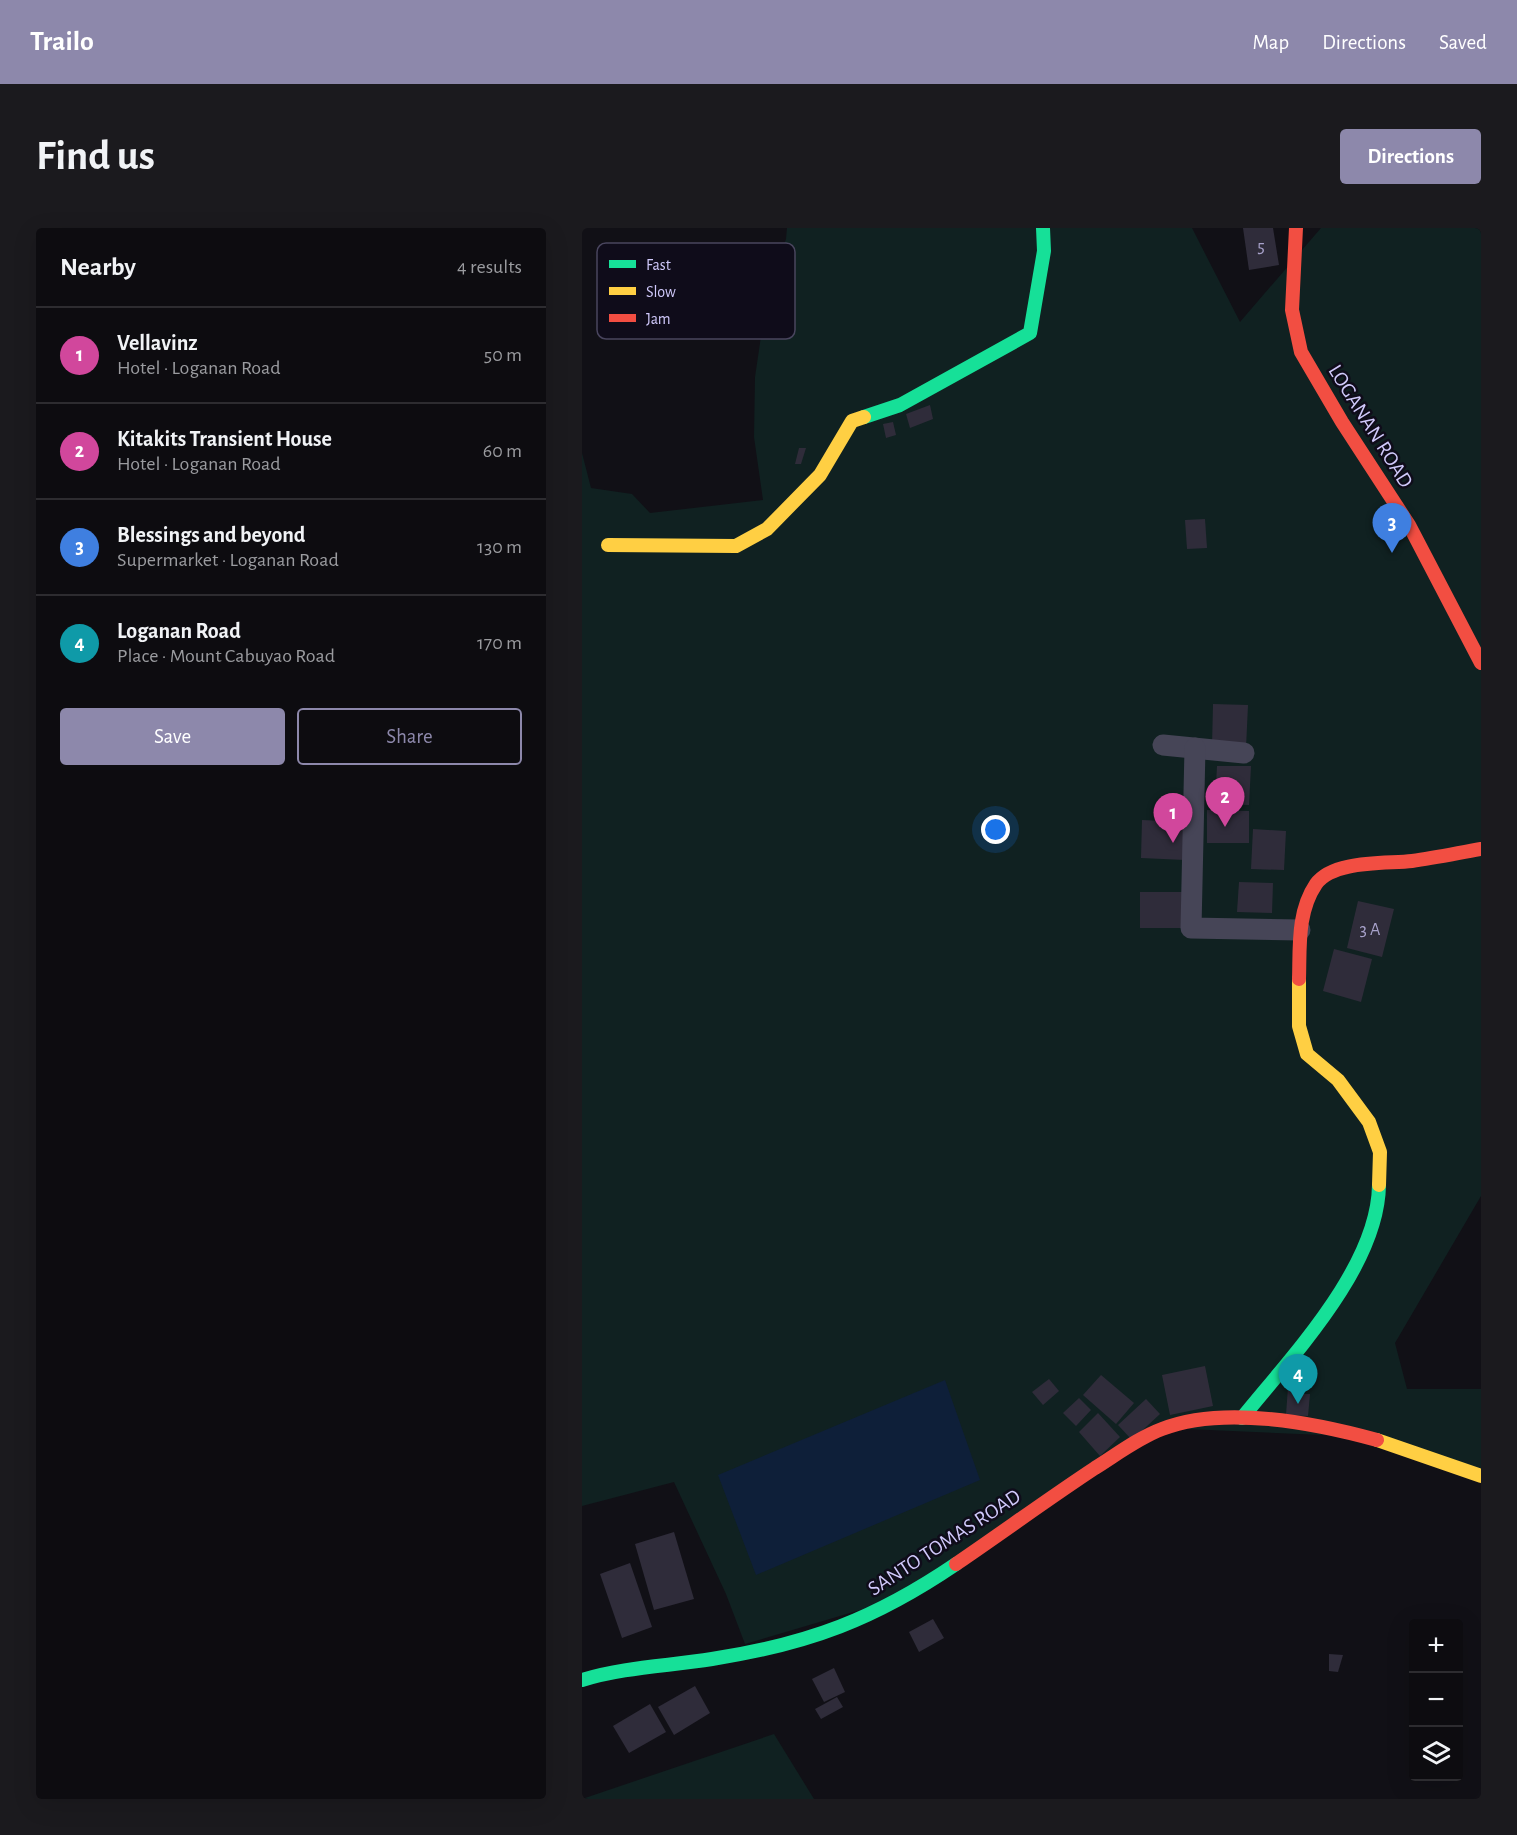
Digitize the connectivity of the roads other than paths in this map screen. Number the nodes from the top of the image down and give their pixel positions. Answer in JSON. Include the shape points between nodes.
{"nodes":[{"id":1,"x":1043,"y":228,"type":"edge"},
{"id":2,"x":1296,"y":228,"type":"edge"},
{"id":3,"x":608,"y":545,"type":"dead end"},
{"id":4,"x":1481,"y":663,"type":"edge"},
{"id":5,"x":1163,"y":745,"type":"dead end"},
{"id":6,"x":1196,"y":748,"type":"junction"},
{"id":7,"x":1244,"y":753,"type":"dead end"},
{"id":8,"x":1481,"y":849,"type":"edge"},
{"id":9,"x":1300,"y":930,"type":"junction"},
{"id":10,"x":1242,"y":1418,"type":"junction"},
{"id":11,"x":1481,"y":1476,"type":"edge"},
{"id":12,"x":582,"y":1680,"type":"edge"}],
"edges":[{"from":1,"to":3,"type":"street","via":[[1044,251],[1030,333],[900,405],[852,421],[820,475],[767,529],[736,546]]},
{"from":2,"to":4,"type":"street","name":"LOGANAN ROAD","via":[[1292,310],[1302,352],[1409,525]]},
{"from":5,"to":6,"type":"street"},
{"from":6,"to":7,"type":"street"},
{"from":6,"to":9,"type":"street","via":[[1191,928]]},
{"from":8,"to":9,"type":"street","via":[[1411,861],[1364,864],[1333,872],[1317,882],[1307,900]]},
{"from":9,"to":10,"type":"street","via":[[1299,1026],[1307,1054],[1338,1080],[1369,1122],[1380,1152],[1379,1208],[1364,1248],[1327,1313]]},
{"from":10,"to":11,"type":"street","name":"SANTO TOMAS ROAD","via":[[1368,1437]]},
{"from":10,"to":12,"type":"street","name":"SANTO TOMAS ROAD","via":[[1213,1417],[1164,1428],[1068,1485],[904,1597],[856,1622],[763,1650]]}]}
